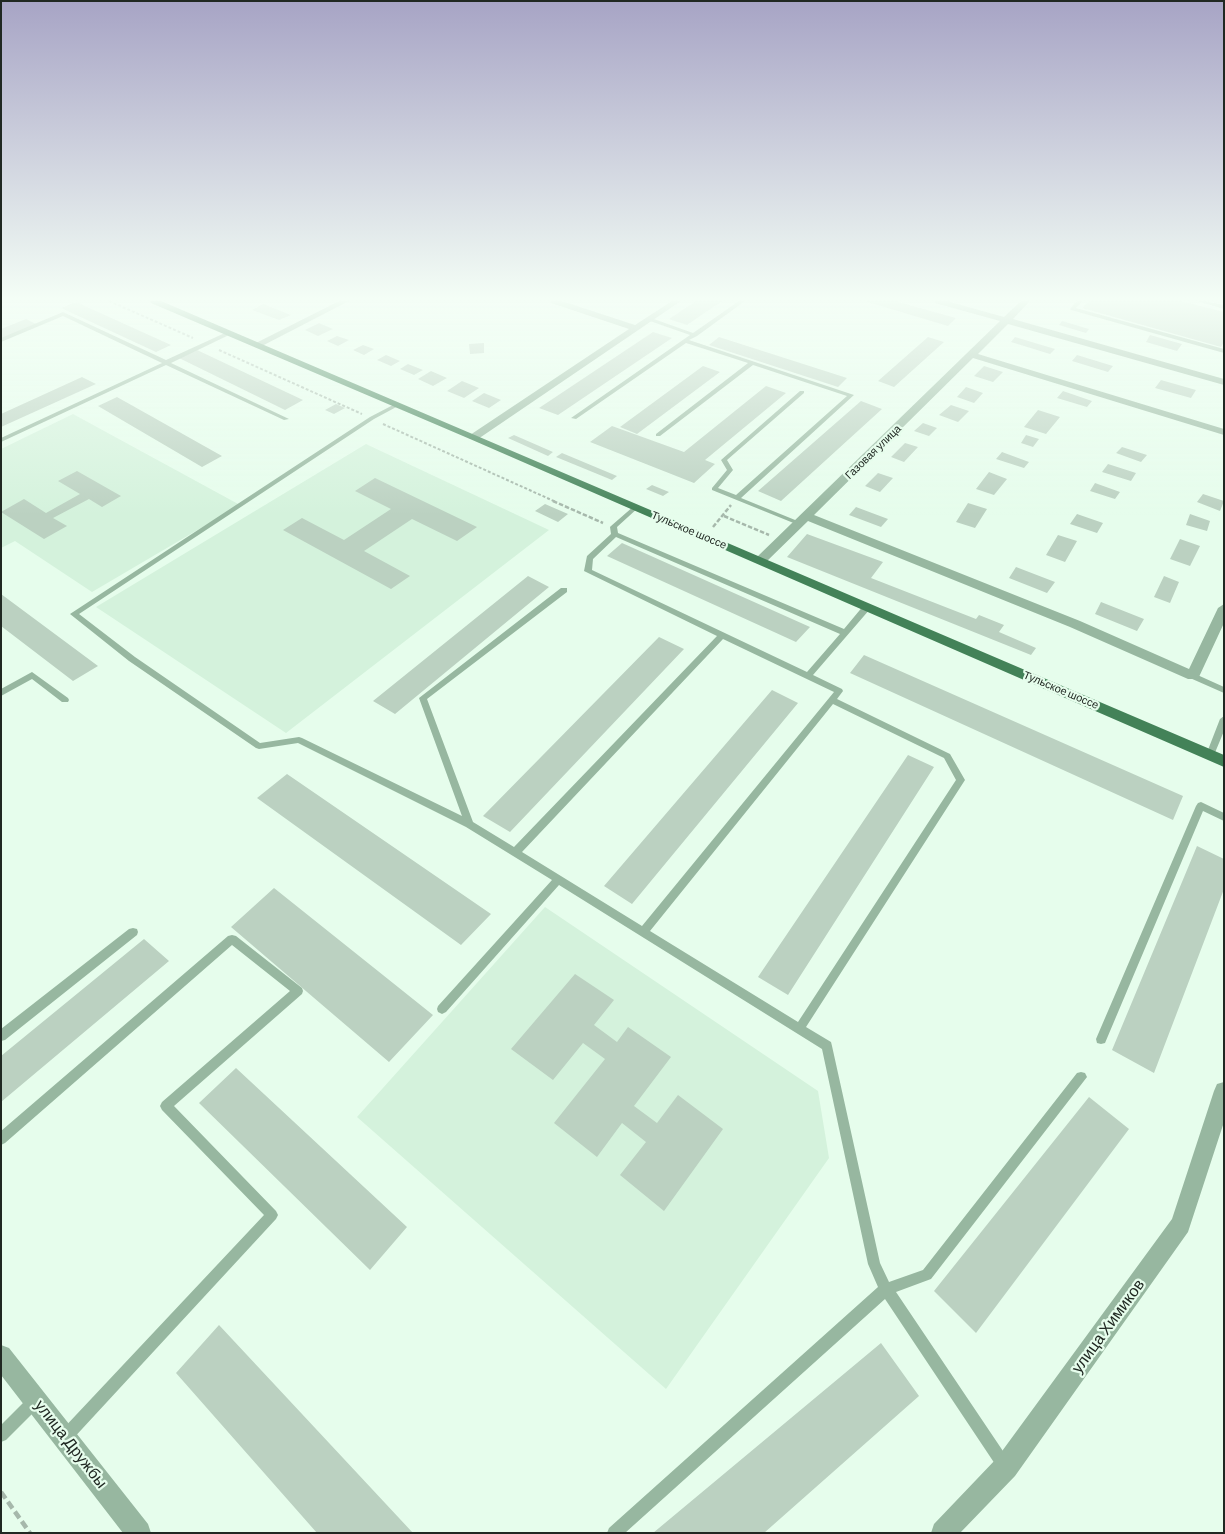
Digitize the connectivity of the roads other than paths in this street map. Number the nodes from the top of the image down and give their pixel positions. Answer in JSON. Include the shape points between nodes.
{"nodes":[{"id":1,"x":144,"y":373,"type":"edge"},
{"id":2,"x":188,"y":373,"type":"edge"},
{"id":3,"x":321,"y":373,"type":"edge"},
{"id":4,"x":569,"y":373,"type":"edge"},
{"id":5,"x":640,"y":373,"type":"edge"},
{"id":6,"x":739,"y":373,"type":"edge"},
{"id":7,"x":782,"y":373,"type":"edge"},
{"id":8,"x":954,"y":373,"type":"edge"},
{"id":9,"x":1030,"y":373,"type":"edge"},
{"id":10,"x":1193,"y":373,"type":"edge"},
{"id":11,"x":1223,"y":381,"type":"edge"},
{"id":12,"x":802,"y":392,"type":"dead end"},
{"id":13,"x":397,"y":405,"type":"junction"},
{"id":14,"x":574,"y":418,"type":"dead end"},
{"id":15,"x":286,"y":419,"type":"dead end"},
{"id":16,"x":1224,"y":432,"type":"edge"},
{"id":17,"x":658,"y":435,"type":"dead end"},
{"id":18,"x":474,"y":437,"type":"junction"},
{"id":19,"x":1,"y":440,"type":"edge"},
{"id":20,"x":737,"y":498,"type":"junction"},
{"id":21,"x":636,"y":506,"type":"junction"},
{"id":22,"x":803,"y":519,"type":"junction"},
{"id":23,"x":615,"y":534,"type":"junction"},
{"id":24,"x":761,"y":560,"type":"junction"},
{"id":25,"x":564,"y":590,"type":"dead end"},
{"id":26,"x":867,"y":607,"type":"junction"},
{"id":27,"x":1224,"y":608,"type":"edge"},
{"id":28,"x":846,"y":634,"type":"junction"},
{"id":29,"x":722,"y":635,"type":"junction"},
{"id":30,"x":808,"y":676,"type":"junction"},
{"id":31,"x":1193,"y":676,"type":"junction"},
{"id":32,"x":1224,"y":690,"type":"edge"},
{"id":33,"x":1,"y":693,"type":"edge"},
{"id":34,"x":65,"y":700,"type":"dead end"},
{"id":35,"x":832,"y":700,"type":"junction"},
{"id":36,"x":1224,"y":719,"type":"edge"},
{"id":37,"x":1210,"y":755,"type":"junction"},
{"id":38,"x":1224,"y":761,"type":"edge"},
{"id":39,"x":1224,"y":817,"type":"edge"},
{"id":40,"x":469,"y":824,"type":"junction"},
{"id":41,"x":514,"y":853,"type":"junction"},
{"id":42,"x":558,"y":880,"type":"junction"},
{"id":43,"x":134,"y":932,"type":"dead end"},
{"id":44,"x":643,"y":932,"type":"junction"},
{"id":45,"x":442,"y":1009,"type":"dead end"},
{"id":46,"x":799,"y":1029,"type":"junction"},
{"id":47,"x":1,"y":1036,"type":"edge"},
{"id":48,"x":1101,"y":1039,"type":"dead end"},
{"id":49,"x":1081,"y":1077,"type":"dead end"},
{"id":50,"x":1224,"y":1091,"type":"edge"},
{"id":51,"x":1,"y":1139,"type":"edge"},
{"id":52,"x":886,"y":1289,"type":"junction"},
{"id":53,"x":1,"y":1356,"type":"edge"},
{"id":54,"x":37,"y":1400,"type":"junction"},
{"id":55,"x":1,"y":1435,"type":"edge"},
{"id":56,"x":65,"y":1437,"type":"junction"},
{"id":57,"x":1006,"y":1467,"type":"junction"},
{"id":58,"x":139,"y":1533,"type":"edge"},
{"id":59,"x":614,"y":1533,"type":"edge"},
{"id":60,"x":943,"y":1533,"type":"edge"}],
"edges":[{"from":1,"to":19,"type":"lane"},
{"from":2,"to":15,"type":"lane"},
{"from":3,"to":13,"type":"main road","name":"Тульское шоссе"},
{"from":4,"to":18,"type":"street"},
{"from":5,"to":14,"type":"lane"},
{"from":6,"to":17,"type":"lane"},
{"from":7,"to":20,"type":"lane","via":[[851,395]]},
{"from":8,"to":22,"type":"street","name":"Газовая улица"},
{"from":9,"to":16,"type":"street"},
{"from":10,"to":11,"type":"street"},
{"from":12,"to":20,"type":"lane","via":[[724,460],[730,470],[714,489]]},
{"from":13,"to":18,"type":"main road","name":"Тульское шоссе"},
{"from":13,"to":40,"type":"lane","via":[[372,418],[74,614],[132,659],[259,746],[299,740]]},
{"from":18,"to":21,"type":"main road","name":"Тульское шоссе"},
{"from":20,"to":22,"type":"lane"},
{"from":21,"to":23,"type":"lane","via":[[613,527]]},
{"from":21,"to":24,"type":"main road","name":"Тульское шоссе"},
{"from":22,"to":24,"type":"street","name":"Газовая улица"},
{"from":22,"to":31,"type":"street","via":[[1075,624]]},
{"from":23,"to":28,"type":"lane"},
{"from":23,"to":29,"type":"lane","via":[[590,558],[588,570]]},
{"from":24,"to":26,"type":"main road","name":"Тульское шоссе"},
{"from":25,"to":40,"type":"lane","via":[[423,698]]},
{"from":26,"to":28,"type":"lane"},
{"from":26,"to":37,"type":"main road","name":"Тульское шоссе"},
{"from":27,"to":31,"type":"street"},
{"from":28,"to":30,"type":"lane"},
{"from":29,"to":30,"type":"lane"},
{"from":29,"to":41,"type":"lane"},
{"from":30,"to":35,"type":"lane","via":[[839,691]]},
{"from":31,"to":32,"type":"lane"},
{"from":33,"to":34,"type":"lane","via":[[32,675]]},
{"from":35,"to":44,"type":"lane"},
{"from":35,"to":46,"type":"lane","via":[[947,756],[961,780]]},
{"from":36,"to":37,"type":"lane"},
{"from":37,"to":38,"type":"main road","name":"Тульское шоссе"},
{"from":39,"to":48,"type":"lane","via":[[1201,806]]},
{"from":40,"to":41,"type":"lane"},
{"from":41,"to":42,"type":"lane"},
{"from":42,"to":44,"type":"lane"},
{"from":42,"to":45,"type":"lane"},
{"from":43,"to":47,"type":"lane"},
{"from":44,"to":46,"type":"lane"},
{"from":46,"to":52,"type":"lane","via":[[827,1046],[874,1264]]},
{"from":49,"to":52,"type":"lane","via":[[927,1275]]},
{"from":50,"to":57,"type":"street","name":"улица Химиков","via":[[1181,1225]]},
{"from":51,"to":56,"type":"lane","via":[[232,939],[298,990],[166,1106],[272,1215]]},
{"from":52,"to":57,"type":"lane"},
{"from":52,"to":59,"type":"lane"},
{"from":53,"to":54,"type":"street","name":"улица Дружбы"},
{"from":54,"to":55,"type":"lane"},
{"from":54,"to":56,"type":"street","name":"улица Дружбы"},
{"from":56,"to":58,"type":"street","name":"улица Дружбы"},
{"from":57,"to":60,"type":"street","name":"улица Химиков"}]}
